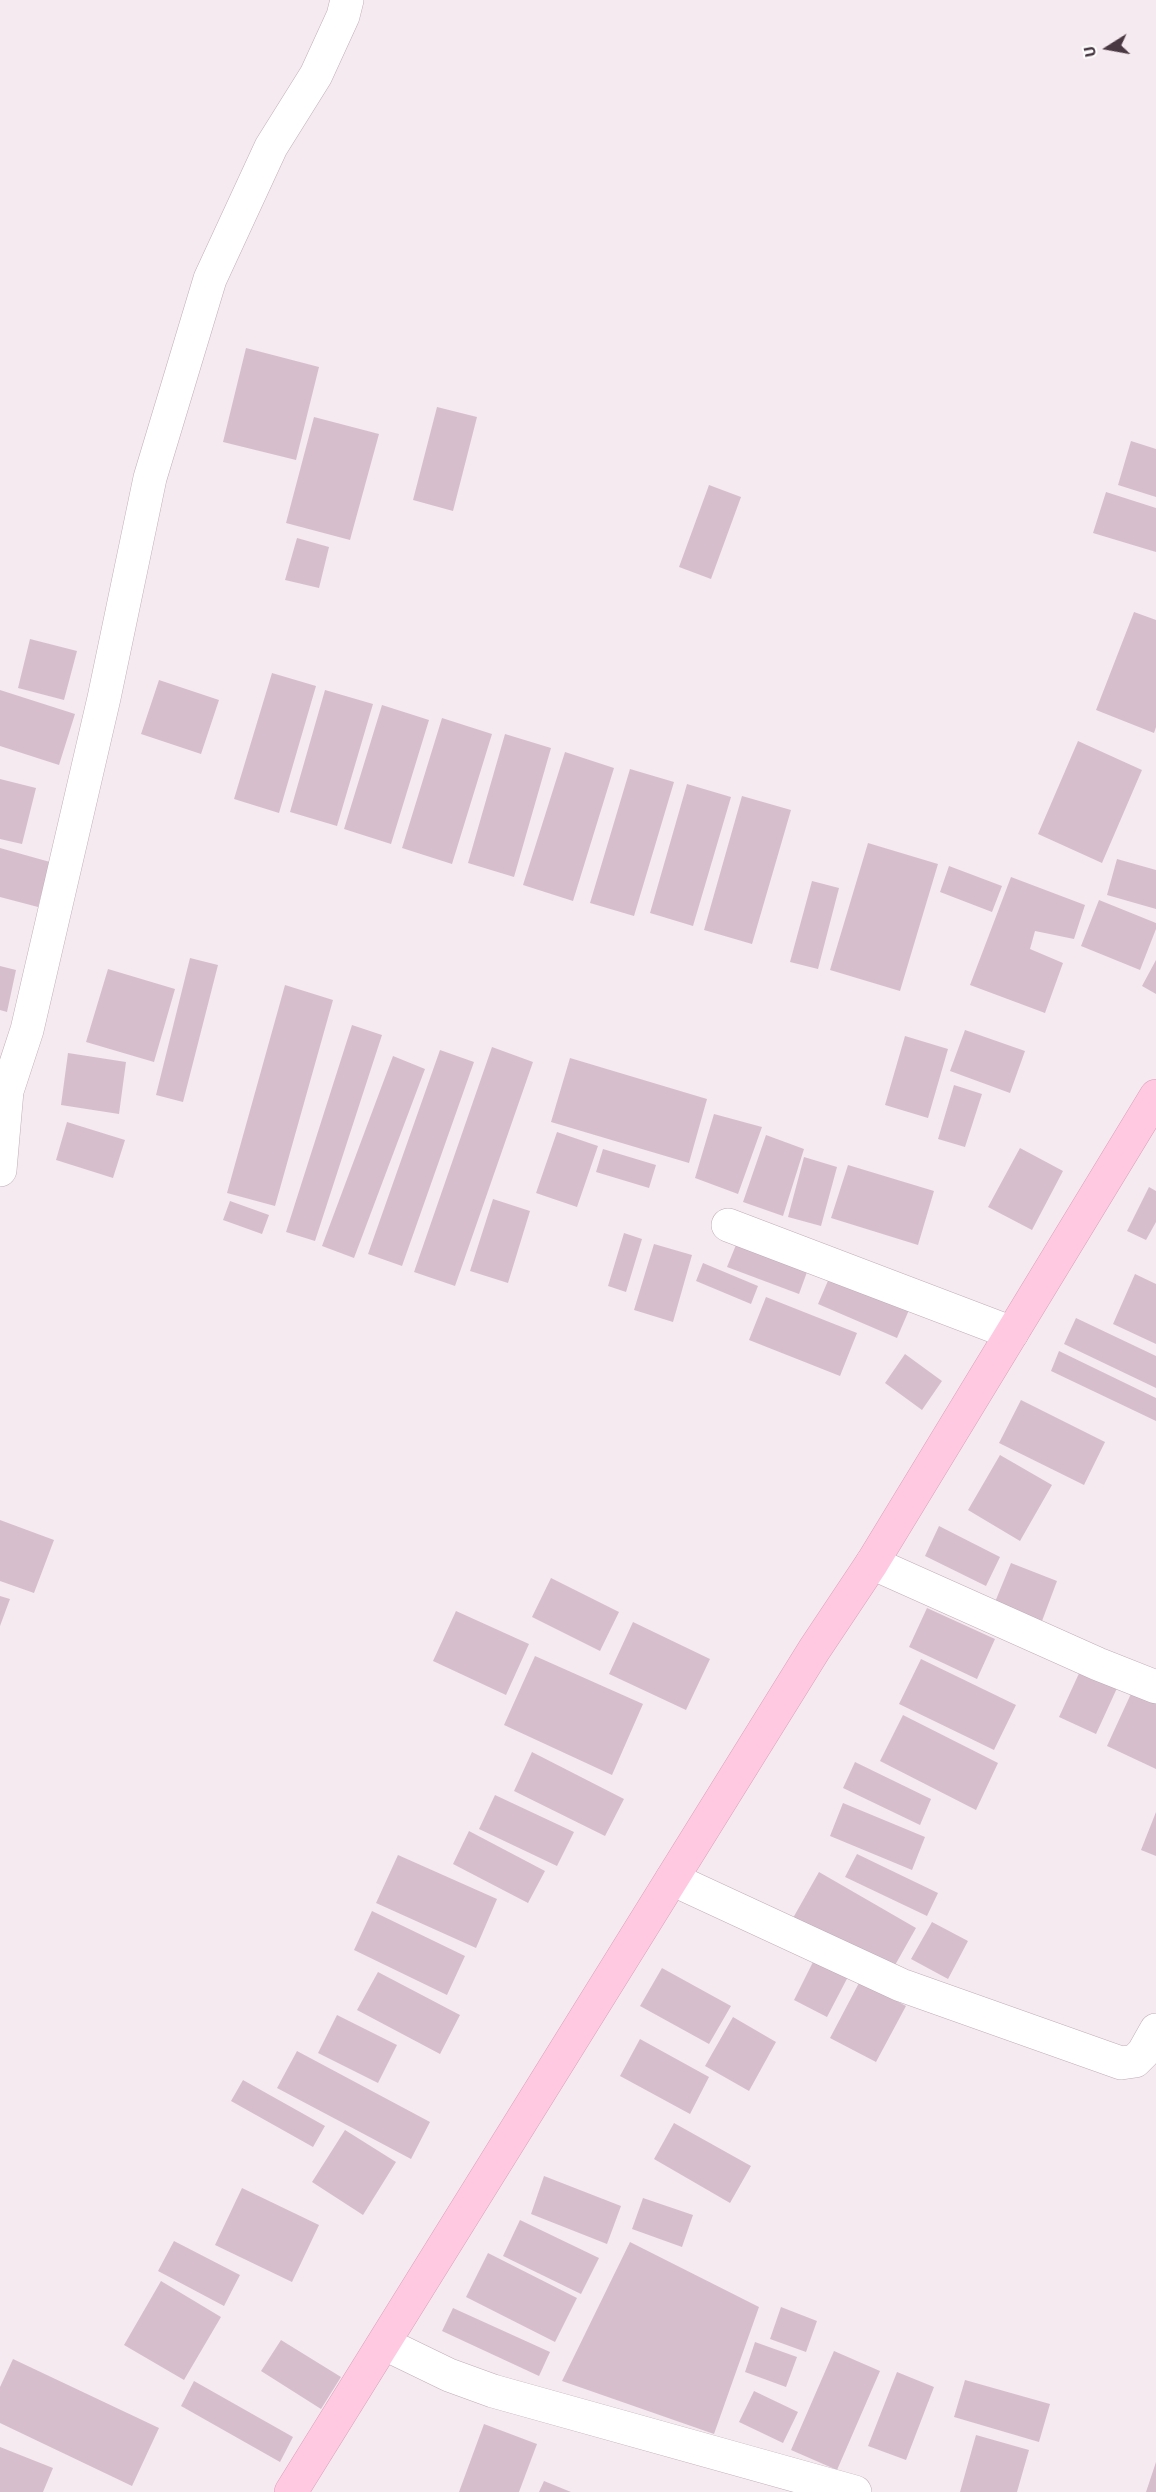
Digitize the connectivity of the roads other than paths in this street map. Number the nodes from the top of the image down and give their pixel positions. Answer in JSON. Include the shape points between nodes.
{"nodes":[{"id":1,"x":348,"y":0,"type":"edge"},
{"id":2,"x":1156,"y":1096,"type":"edge"},
{"id":3,"x":0,"y":1170,"type":"edge"},
{"id":4,"x":728,"y":1225,"type":"dead end"},
{"id":5,"x":1012,"y":1333,"type":"junction"},
{"id":6,"x":872,"y":1563,"type":"junction"},
{"id":7,"x":1156,"y":1687,"type":"edge"},
{"id":8,"x":672,"y":1879,"type":"junction"},
{"id":9,"x":1156,"y":2030,"type":"edge"},
{"id":10,"x":385,"y":2344,"type":"junction"},
{"id":11,"x":291,"y":2492,"type":"edge"},
{"id":12,"x":855,"y":2492,"type":"edge"}],
"edges":[{"from":1,"to":3,"type":"street","via":[[316,75],[271,147],[210,279],[150,477],[104,698],[29,1020],[7,1091]]},
{"from":2,"to":5,"type":"main road"},
{"from":4,"to":5,"type":"street"},
{"from":5,"to":6,"type":"main road"},
{"from":6,"to":7,"type":"street"},
{"from":6,"to":8,"type":"main road"},
{"from":8,"to":9,"type":"street","via":[[901,1985],[1121,2063],[1135,2061]]},
{"from":8,"to":10,"type":"main road"},
{"from":10,"to":11,"type":"main road"},
{"from":10,"to":12,"type":"street","via":[[448,2375],[493,2391]]}]}
